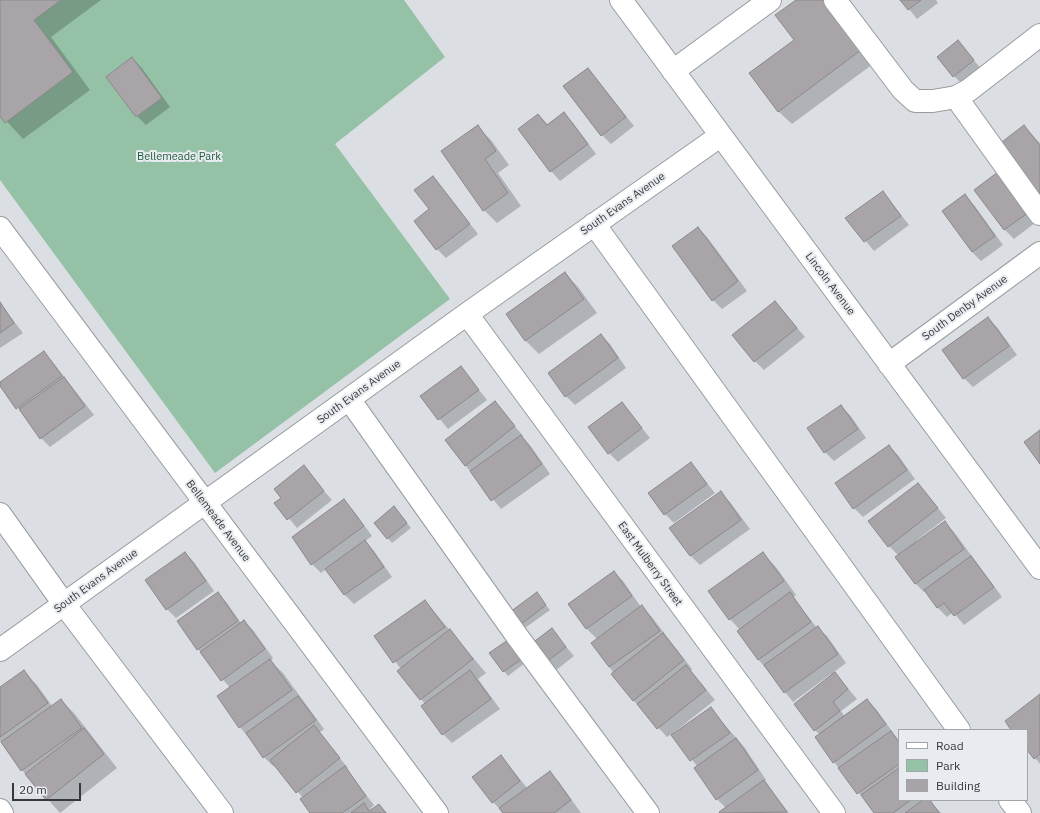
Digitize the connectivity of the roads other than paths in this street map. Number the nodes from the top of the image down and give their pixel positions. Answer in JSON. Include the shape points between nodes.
{"nodes":[{"id":1,"x":621,"y":0,"type":"edge"},
{"id":2,"x":770,"y":0,"type":"edge"},
{"id":3,"x":835,"y":0,"type":"edge"},
{"id":4,"x":1040,"y":35,"type":"edge"},
{"id":5,"x":673,"y":70,"type":"junction"},
{"id":6,"x":956,"y":97,"type":"junction"},
{"id":7,"x":720,"y":136,"type":"junction"},
{"id":8,"x":1040,"y":214,"type":"edge"},
{"id":9,"x":594,"y":224,"type":"junction"},
{"id":10,"x":0,"y":228,"type":"edge"},
{"id":11,"x":1040,"y":253,"type":"edge"},
{"id":12,"x":467,"y":314,"type":"junction"},
{"id":13,"x":889,"y":364,"type":"junction"},
{"id":14,"x":349,"y":399,"type":"junction"},
{"id":15,"x":204,"y":502,"type":"junction"},
{"id":16,"x":0,"y":514,"type":"edge"},
{"id":17,"x":1040,"y":568,"type":"edge"},
{"id":18,"x":64,"y":604,"type":"junction"},
{"id":19,"x":0,"y":650,"type":"edge"},
{"id":20,"x":958,"y":729,"type":"edge"},
{"id":21,"x":1011,"y":801,"type":"edge"},
{"id":22,"x":0,"y":810,"type":"edge"},
{"id":23,"x":2,"y":813,"type":"edge"},
{"id":24,"x":222,"y":813,"type":"edge"},
{"id":25,"x":437,"y":813,"type":"edge"},
{"id":26,"x":648,"y":813,"type":"edge"},
{"id":27,"x":834,"y":813,"type":"edge"},
{"id":28,"x":1020,"y":813,"type":"edge"}],
"edges":[{"from":1,"to":5,"type":"street","name":"Lincoln Avenue"},
{"from":2,"to":5,"type":"street"},
{"from":3,"to":6,"type":"street","via":[[903,90],[915,101]]},
{"from":4,"to":6,"type":"street","via":[[969,90]]},
{"from":5,"to":7,"type":"street","name":"Lincoln Avenue"},
{"from":6,"to":8,"type":"street"},
{"from":7,"to":9,"type":"street","name":"South Evans Avenue"},
{"from":7,"to":13,"type":"street","name":"Lincoln Avenue"},
{"from":9,"to":12,"type":"street","name":"South Evans Avenue"},
{"from":9,"to":20,"type":"street"},
{"from":10,"to":15,"type":"street","name":"Bellemeade Avenue"},
{"from":11,"to":13,"type":"street","name":"South Denby Avenue"},
{"from":12,"to":14,"type":"street","name":"South Evans Avenue"},
{"from":12,"to":27,"type":"street","name":"East Mulberry Street"},
{"from":13,"to":17,"type":"street","name":"Lincoln Avenue"},
{"from":14,"to":15,"type":"street","name":"South Evans Avenue"},
{"from":14,"to":26,"type":"street","via":[[517,636]]},
{"from":15,"to":18,"type":"street","name":"South Evans Avenue"},
{"from":15,"to":25,"type":"street","name":"Bellemeade Avenue"},
{"from":16,"to":18,"type":"street"},
{"from":18,"to":19,"type":"street","name":"South Evans Avenue"},
{"from":18,"to":24,"type":"street"},
{"from":21,"to":28,"type":"street"},
{"from":22,"to":23,"type":"street"}]}
